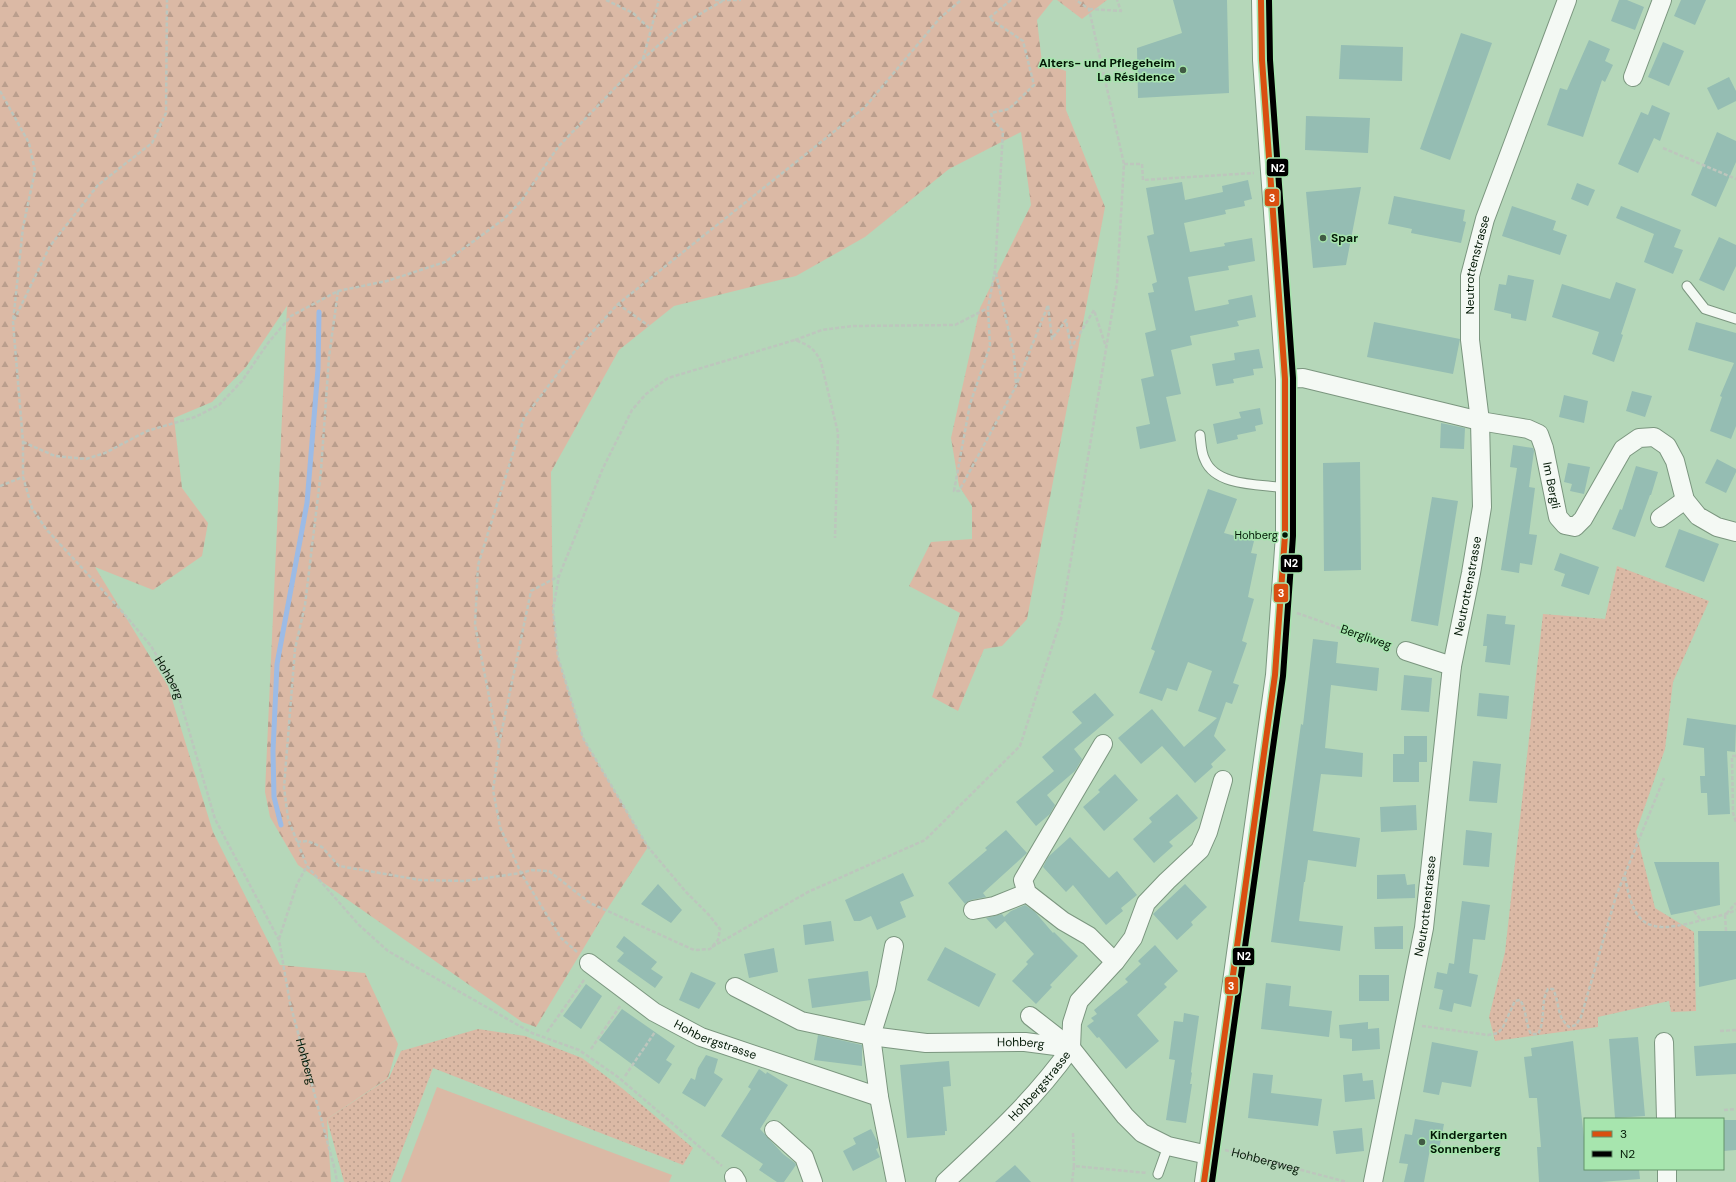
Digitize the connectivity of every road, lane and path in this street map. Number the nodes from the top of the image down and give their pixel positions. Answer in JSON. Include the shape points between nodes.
{"nodes":[{"id":1,"x":167,"y":0,"type":"edge"},
{"id":2,"x":606,"y":0,"type":"edge"},
{"id":3,"x":659,"y":0,"type":"edge"},
{"id":4,"x":715,"y":0,"type":"edge"},
{"id":5,"x":741,"y":0,"type":"edge"},
{"id":6,"x":961,"y":0,"type":"edge"},
{"id":7,"x":1011,"y":0,"type":"edge"},
{"id":8,"x":1076,"y":0,"type":"edge"},
{"id":9,"x":1118,"y":0,"type":"edge"},
{"id":10,"x":1261,"y":0,"type":"edge"},
{"id":11,"x":1567,"y":0,"type":"edge"},
{"id":12,"x":1662,"y":0,"type":"edge"},
{"id":13,"x":723,"y":1,"type":"edge"},
{"id":14,"x":1089,"y":9,"type":"junction"},
{"id":15,"x":651,"y":30,"type":"junction"},
{"id":16,"x":643,"y":59,"type":"junction"},
{"id":17,"x":1633,"y":77,"type":"dead end"},
{"id":18,"x":0,"y":91,"type":"edge"},
{"id":19,"x":1663,"y":148,"type":"dead end"},
{"id":20,"x":1124,"y":164,"type":"junction"},
{"id":21,"x":1270,"y":172,"type":"junction"},
{"id":22,"x":1736,"y":179,"type":"edge"},
{"id":23,"x":995,"y":270,"type":"junction"},
{"id":24,"x":1687,"y":286,"type":"dead end"},
{"id":25,"x":338,"y":292,"type":"junction"},
{"id":26,"x":618,"y":304,"type":"junction"},
{"id":27,"x":988,"y":308,"type":"junction"},
{"id":28,"x":1736,"y":318,"type":"edge"},
{"id":29,"x":13,"y":322,"type":"junction"},
{"id":30,"x":649,"y":326,"type":"dead end"},
{"id":31,"x":795,"y":340,"type":"junction"},
{"id":32,"x":1106,"y":347,"type":"junction"},
{"id":33,"x":1285,"y":379,"type":"junction"},
{"id":34,"x":1016,"y":386,"type":"junction"},
{"id":35,"x":1480,"y":421,"type":"junction"},
{"id":36,"x":1200,"y":435,"type":"dead end"},
{"id":37,"x":24,"y":442,"type":"junction"},
{"id":38,"x":23,"y":477,"type":"junction"},
{"id":39,"x":0,"y":486,"type":"edge"},
{"id":40,"x":1286,"y":488,"type":"junction"},
{"id":41,"x":1685,"y":500,"type":"junction"},
{"id":42,"x":1660,"y":518,"type":"dead end"},
{"id":43,"x":1736,"y":532,"type":"edge"},
{"id":44,"x":835,"y":538,"type":"dead end"},
{"id":45,"x":559,"y":576,"type":"junction"},
{"id":46,"x":1281,"y":607,"type":"junction"},
{"id":47,"x":1406,"y":651,"type":"joint"},
{"id":48,"x":1452,"y":666,"type":"junction"},
{"id":49,"x":1103,"y":744,"type":"dead end"},
{"id":50,"x":499,"y":747,"type":"junction"},
{"id":51,"x":1736,"y":756,"type":"edge"},
{"id":52,"x":1664,"y":778,"type":"dead end"},
{"id":53,"x":1223,"y":780,"type":"dead end"},
{"id":54,"x":1736,"y":822,"type":"edge"},
{"id":55,"x":297,"y":842,"type":"junction"},
{"id":56,"x":307,"y":866,"type":"junction"},
{"id":57,"x":521,"y":873,"type":"junction"},
{"id":58,"x":1625,"y":876,"type":"junction"},
{"id":59,"x":1027,"y":893,"type":"junction"},
{"id":60,"x":1736,"y":903,"type":"edge"},
{"id":61,"x":973,"y":910,"type":"dead end"},
{"id":62,"x":1736,"y":910,"type":"edge"},
{"id":63,"x":1694,"y":911,"type":"dead end"},
{"id":64,"x":1725,"y":915,"type":"junction"},
{"id":65,"x":1701,"y":920,"type":"junction"},
{"id":66,"x":1726,"y":931,"type":"dead end"},
{"id":67,"x":279,"y":940,"type":"junction"},
{"id":68,"x":894,"y":946,"type":"dead end"},
{"id":69,"x":710,"y":949,"type":"junction"},
{"id":70,"x":1115,"y":962,"type":"junction"},
{"id":71,"x":587,"y":970,"type":"junction"},
{"id":72,"x":735,"y":988,"type":"dead end"},
{"id":73,"x":622,"y":1004,"type":"dead end"},
{"id":74,"x":1030,"y":1016,"type":"dead end"},
{"id":75,"x":1405,"y":1023,"type":"junction"},
{"id":76,"x":658,"y":1028,"type":"dead end"},
{"id":77,"x":1736,"y":1030,"type":"edge"},
{"id":78,"x":1720,"y":1031,"type":"dead end"},
{"id":79,"x":547,"y":1032,"type":"dead end"},
{"id":80,"x":871,"y":1036,"type":"junction"},
{"id":81,"x":1664,"y":1042,"type":"dead end"},
{"id":82,"x":1071,"y":1048,"type":"junction"},
{"id":83,"x":591,"y":1049,"type":"dead end"},
{"id":84,"x":625,"y":1076,"type":"dead end"},
{"id":85,"x":879,"y":1097,"type":"junction"},
{"id":86,"x":1736,"y":1109,"type":"edge"},
{"id":87,"x":1724,"y":1110,"type":"dead end"},
{"id":88,"x":1666,"y":1118,"type":"edge"},
{"id":89,"x":774,"y":1130,"type":"dead end"},
{"id":90,"x":1073,"y":1133,"type":"dead end"},
{"id":91,"x":1168,"y":1146,"type":"junction"},
{"id":92,"x":1208,"y":1155,"type":"junction"},
{"id":93,"x":1074,"y":1166,"type":"junction"},
{"id":94,"x":1667,"y":1170,"type":"edge"},
{"id":95,"x":1158,"y":1174,"type":"joint"},
{"id":96,"x":736,"y":1179,"type":"edge"},
{"id":97,"x":337,"y":1182,"type":"edge"},
{"id":98,"x":813,"y":1182,"type":"edge"},
{"id":99,"x":896,"y":1182,"type":"edge"},
{"id":100,"x":945,"y":1182,"type":"edge"},
{"id":101,"x":1072,"y":1182,"type":"edge"},
{"id":102,"x":1204,"y":1182,"type":"edge"},
{"id":103,"x":1347,"y":1182,"type":"edge"},
{"id":104,"x":1373,"y":1182,"type":"edge"},
{"id":105,"x":1668,"y":1182,"type":"edge"}],
"edges":[{"from":1,"to":29,"type":"path","via":[[166,113],[152,143],[98,186],[50,246]]},
{"from":2,"to":15,"type":"path","via":[[633,13]]},
{"from":3,"to":15,"type":"path"},
{"from":4,"to":13,"type":"path"},
{"from":5,"to":13,"type":"path"},
{"from":6,"to":26,"type":"path","via":[[940,18],[865,107]]},
{"from":7,"to":23,"type":"path","via":[[990,18],[1023,41],[1034,85],[1009,109],[991,112],[993,120],[1003,131]]},
{"from":8,"to":14,"type":"path"},
{"from":9,"to":14,"type":"path","via":[[1121,11]]},
{"from":10,"to":21,"type":"street","via":[[1262,60]]},
{"from":11,"to":35,"type":"street","name":"Neutrottenstrasse","via":[[1484,219],[1470,276],[1470,340]]},
{"from":12,"to":17,"type":"street"},
{"from":13,"to":16,"type":"path","via":[[681,25]]},
{"from":14,"to":20,"type":"path"},
{"from":15,"to":16,"type":"path"},
{"from":16,"to":25,"type":"path","via":[[558,147],[522,200],[504,219],[445,262],[387,281]]},
{"from":18,"to":29,"type":"path","name":"Hohberg","via":[[29,144],[36,171],[23,227]]},
{"from":19,"to":22,"type":"path"},
{"from":20,"to":21,"type":"path","via":[[1142,164],[1143,180]]},
{"from":20,"to":32,"type":"path","via":[[1117,283]]},
{"from":21,"to":33,"type":"street"},
{"from":23,"to":27,"type":"path"},
{"from":23,"to":34,"type":"path","via":[[1014,355]]},
{"from":24,"to":28,"type":"lane","via":[[1705,309]]},
{"from":25,"to":37,"type":"path","via":[[291,316],[268,343],[242,381],[218,405],[195,417],[147,431],[105,453],[86,459],[55,456]]},
{"from":25,"to":55,"type":"path","via":[[329,357],[320,472],[305,604],[294,650],[284,786],[288,819]]},
{"from":26,"to":30,"type":"path"},
{"from":26,"to":50,"type":"path","via":[[574,352],[524,418],[478,565],[475,625]]},
{"from":27,"to":31,"type":"path","via":[[955,325],[853,326],[822,330]]},
{"from":27,"to":34,"type":"path","via":[[990,346],[970,404],[954,491],[959,491]]},
{"from":29,"to":37,"type":"path","name":"Hohberg"},
{"from":31,"to":44,"type":"path","via":[[808,344],[816,351],[838,432]]},
{"from":31,"to":45,"type":"path","via":[[668,378],[646,394],[632,410],[603,468]]},
{"from":32,"to":34,"type":"path","via":[[1094,310],[1071,348],[1066,320],[1052,339],[1048,305]]},
{"from":32,"to":69,"type":"path","via":[[1060,620],[1020,746],[925,840],[808,892]]},
{"from":33,"to":35,"type":"street","name":"Im Bergli","via":[[1303,378]]},
{"from":33,"to":40,"type":"street"},
{"from":35,"to":41,"type":"street","name":"Im Bergli","via":[[1528,429],[1539,434],[1558,517],[1565,525],[1576,526],[1583,519],[1623,449],[1638,438],[1654,438],[1667,446],[1675,461]]},
{"from":35,"to":48,"type":"street","name":"Neutrottenstrasse","via":[[1482,507]]},
{"from":36,"to":40,"type":"lane","via":[[1204,458],[1219,476],[1228,480]]},
{"from":37,"to":38,"type":"path","name":"Hohberg"},
{"from":38,"to":39,"type":"path"},
{"from":38,"to":67,"type":"path","name":"Hohberg","via":[[32,508],[46,529],[151,646],[177,690],[215,819]]},
{"from":40,"to":46,"type":"street"},
{"from":41,"to":42,"type":"street"},
{"from":41,"to":43,"type":"street","name":"Im Bergli","via":[[1698,516],[1717,527]]},
{"from":45,"to":50,"type":"path","via":[[531,591]]},
{"from":45,"to":69,"type":"path","via":[[553,609],[558,657],[583,738],[648,847],[720,929],[718,940]]},
{"from":46,"to":47,"type":"path","name":"Bergliweg"},
{"from":46,"to":92,"type":"street","via":[[1275,675]]},
{"from":47,"to":48,"type":"street","name":"Bergliweg"},
{"from":48,"to":75,"type":"street","name":"Neutrottenstrasse","via":[[1424,928]]},
{"from":49,"to":59,"type":"street","via":[[1023,880]]},
{"from":50,"to":57,"type":"path","via":[[492,790],[500,827]]},
{"from":51,"to":54,"type":"path","via":[[1732,756],[1733,813]]},
{"from":52,"to":58,"type":"path"},
{"from":53,"to":70,"type":"street","via":[[1200,850],[1146,903],[1133,938]]},
{"from":55,"to":56,"type":"path"},
{"from":55,"to":57,"type":"path","via":[[307,841],[322,847],[339,866],[420,880],[465,881]]},
{"from":56,"to":67,"type":"path","name":"Hohberg","via":[[297,884]]},
{"from":56,"to":96,"type":"path","via":[[358,925],[388,951],[532,1033],[579,1050],[618,1077]]},
{"from":57,"to":69,"type":"path","via":[[532,870],[549,871],[590,902],[694,950]]},
{"from":57,"to":71,"type":"path","via":[[561,938]]},
{"from":58,"to":65,"type":"path","via":[[1634,909],[1638,917],[1648,924],[1660,928],[1673,928]]},
{"from":58,"to":75,"type":"path","via":[[1616,896],[1581,1017],[1576,1025],[1570,1027],[1562,1021],[1553,989],[1548,989],[1545,995],[1538,1034],[1531,1034],[1520,1000],[1515,1001],[1498,1033],[1488,1035]]},
{"from":59,"to":61,"type":"street","via":[[994,906]]},
{"from":59,"to":70,"type":"street","via":[[1063,921],[1090,936]]},
{"from":60,"to":64,"type":"path"},
{"from":62,"to":64,"type":"path"},
{"from":63,"to":65,"type":"path"},
{"from":64,"to":65,"type":"path"},
{"from":64,"to":66,"type":"path"},
{"from":67,"to":97,"type":"path","name":"Hohberg","via":[[290,1003],[336,1170]]},
{"from":68,"to":80,"type":"street","via":[[886,988]]},
{"from":70,"to":82,"type":"street","via":[[1079,1001],[1072,1023]]},
{"from":71,"to":79,"type":"path"},
{"from":71,"to":85,"type":"street","name":"Hohbergstrasse","via":[[654,1012],[701,1037]]},
{"from":72,"to":80,"type":"street","name":"Hohberg","via":[[801,1021]]},
{"from":73,"to":83,"type":"path"},
{"from":74,"to":82,"type":"street"},
{"from":75,"to":104,"type":"street","name":"Neutrottenstrasse"},
{"from":76,"to":84,"type":"path"},
{"from":77,"to":78,"type":"path"},
{"from":80,"to":82,"type":"street","name":"Hohberg","via":[[926,1043],[1025,1042]]},
{"from":80,"to":85,"type":"street"},
{"from":81,"to":88,"type":"street"},
{"from":82,"to":91,"type":"street","name":"Hohbergstrasse","via":[[1124,1116],[1142,1133]]},
{"from":82,"to":100,"type":"street","name":"Hohbergstrasse","via":[[1017,1114]]},
{"from":85,"to":99,"type":"street"},
{"from":86,"to":87,"type":"path"},
{"from":89,"to":98,"type":"street","via":[[804,1157]]},
{"from":90,"to":93,"type":"path"},
{"from":91,"to":92,"type":"street","name":"Hohbergstrasse"},
{"from":91,"to":95,"type":"lane"},
{"from":92,"to":102,"type":"street"},
{"from":92,"to":103,"type":"path","name":"Hohbergweg","via":[[1224,1150]]},
{"from":93,"to":95,"type":"path"},
{"from":93,"to":101,"type":"path"},
{"from":94,"to":105,"type":"street"}]}
